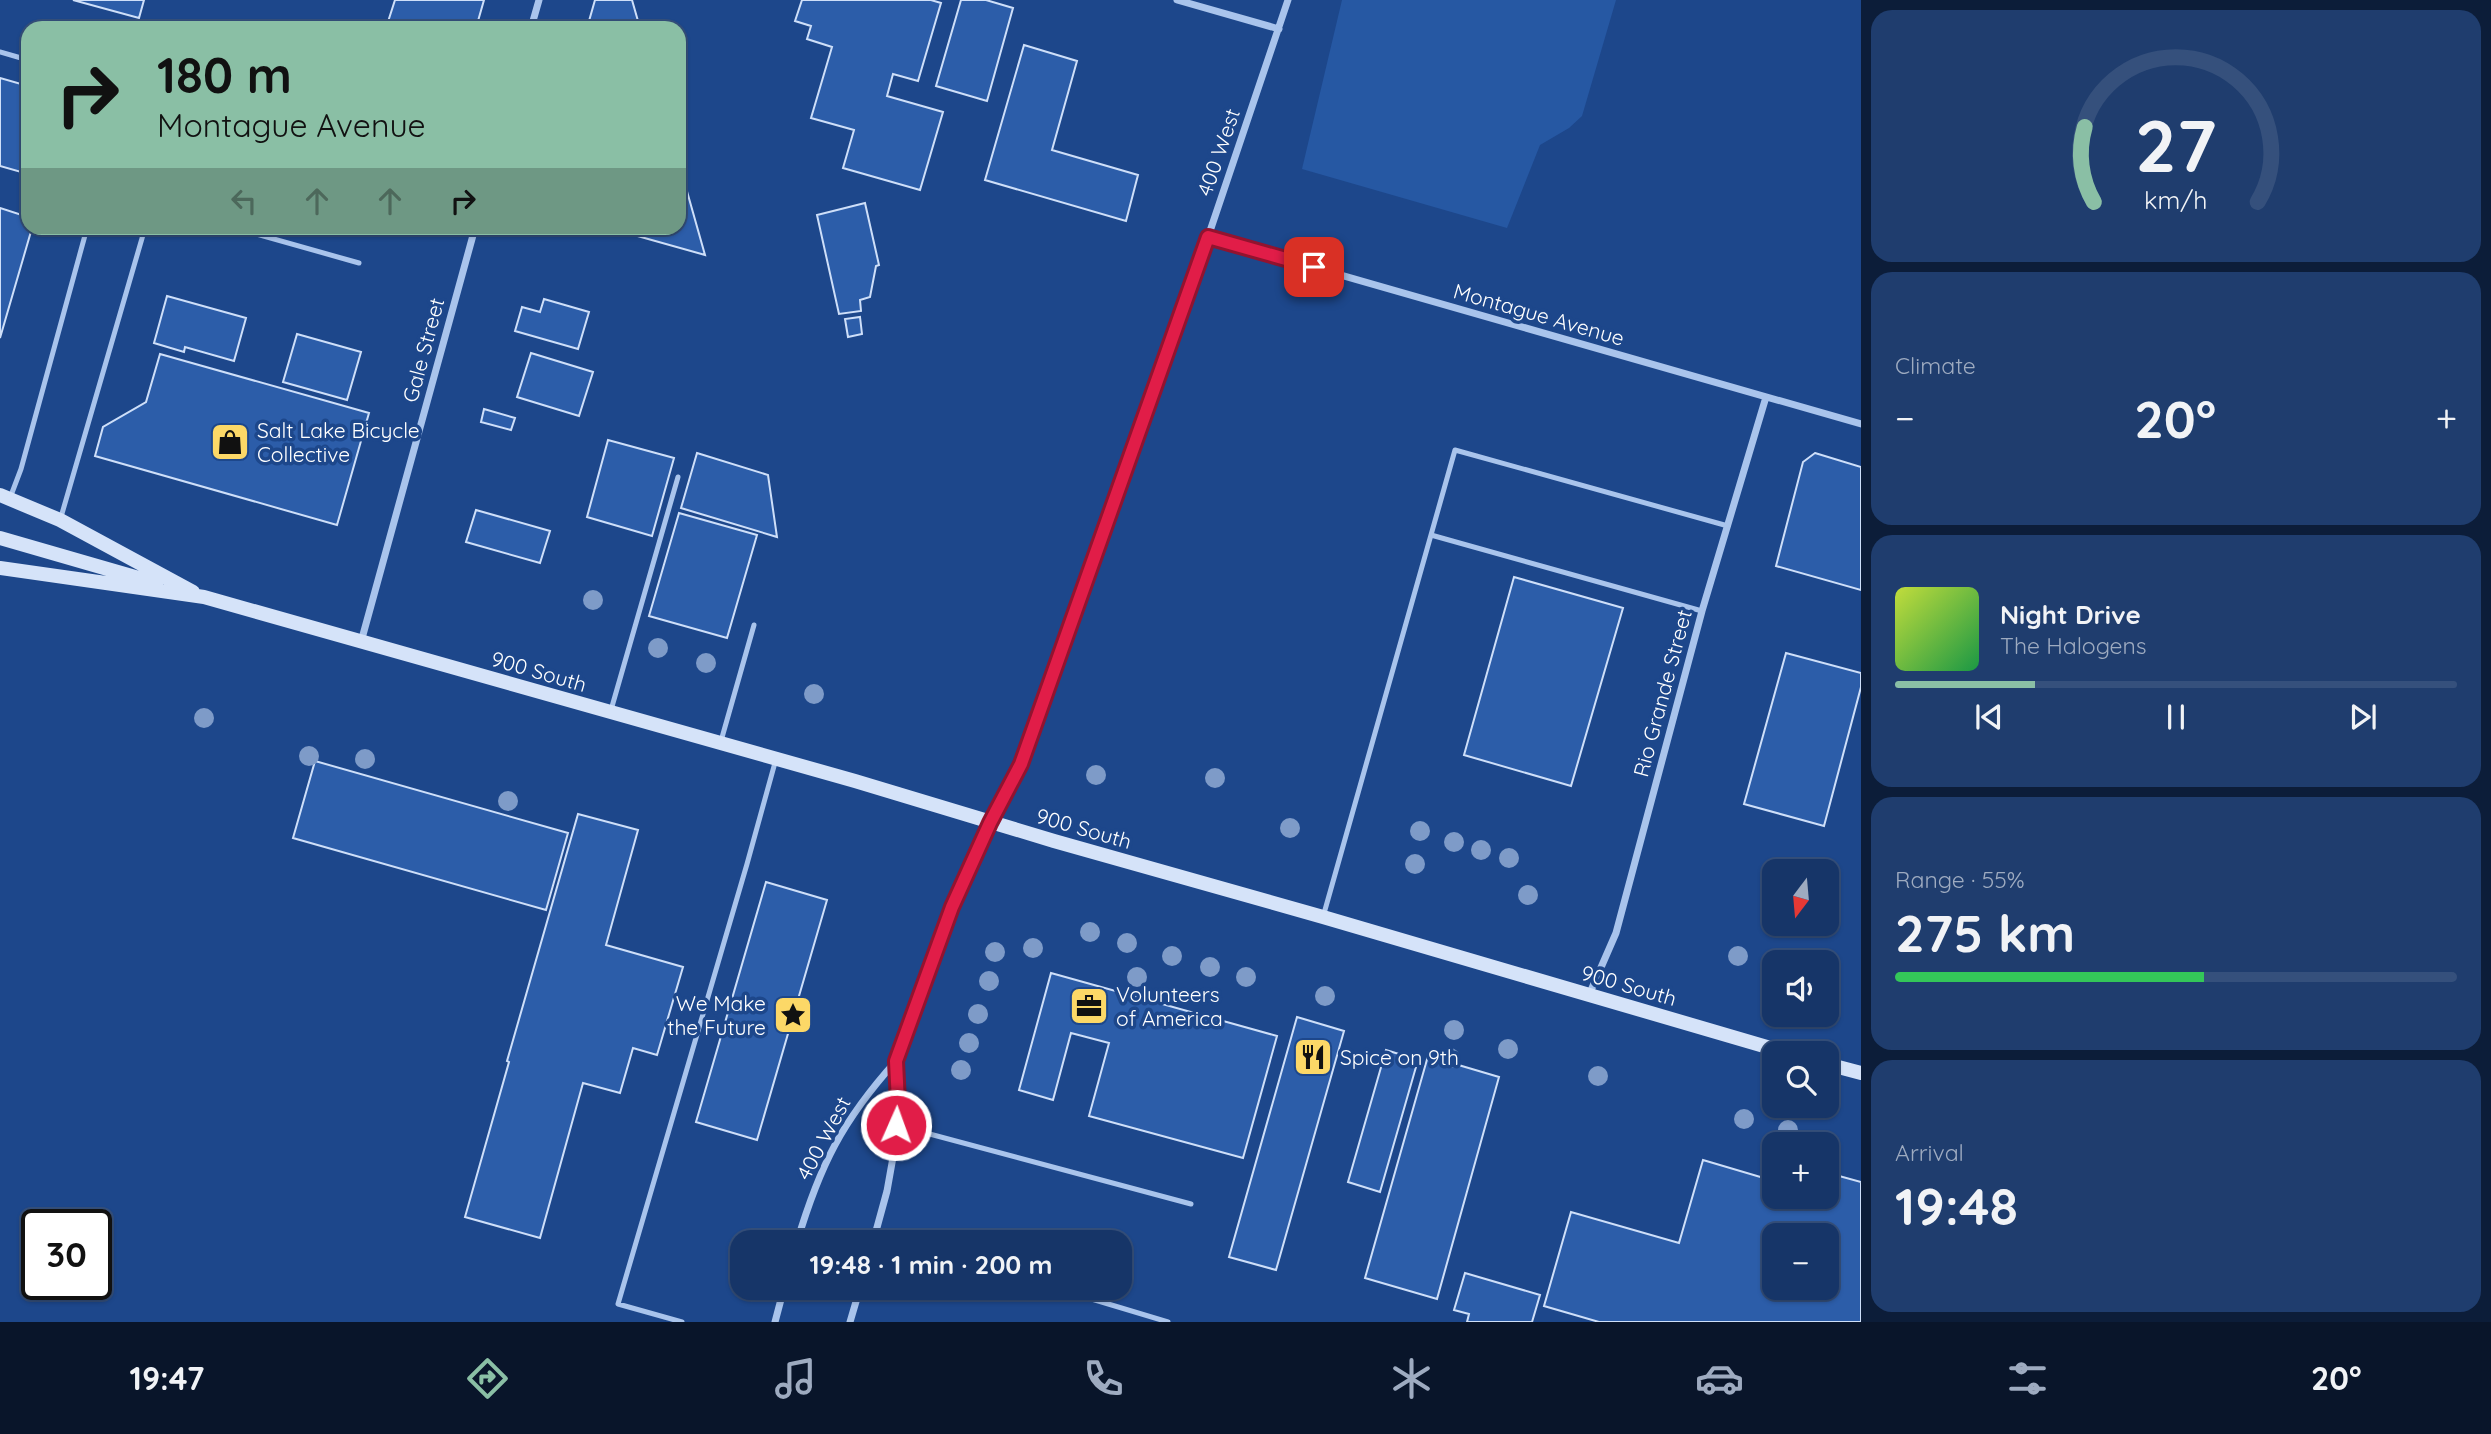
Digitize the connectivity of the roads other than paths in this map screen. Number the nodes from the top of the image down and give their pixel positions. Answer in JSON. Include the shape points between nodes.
{"nodes":[{"id":1,"x":539,"y":0,"type":"edge"},
{"id":2,"x":1177,"y":0,"type":"edge"},
{"id":3,"x":1288,"y":0,"type":"edge"},
{"id":4,"x":533,"y":21,"type":"edge"},
{"id":5,"x":1279,"y":29,"type":"junction"},
{"id":6,"x":0,"y":52,"type":"edge"},
{"id":7,"x":21,"y":58,"type":"edge"},
{"id":8,"x":85,"y":235,"type":"edge"},
{"id":9,"x":143,"y":235,"type":"edge"},
{"id":10,"x":260,"y":235,"type":"edge"},
{"id":11,"x":473,"y":235,"type":"edge"},
{"id":12,"x":1208,"y":237,"type":"junction"},
{"id":13,"x":359,"y":263,"type":"dead end"},
{"id":14,"x":1766,"y":397,"type":"junction"},
{"id":15,"x":1861,"y":424,"type":"edge"},
{"id":16,"x":678,"y":477,"type":"dead end"},
{"id":17,"x":5,"y":496,"type":"edge"},
{"id":18,"x":60,"y":520,"type":"junction"},
{"id":19,"x":1728,"y":526,"type":"junction"},
{"id":20,"x":1431,"y":535,"type":"junction"},
{"id":21,"x":0,"y":538,"type":"edge"},
{"id":22,"x":0,"y":568,"type":"edge"},
{"id":23,"x":204,"y":597,"type":"junction"},
{"id":24,"x":1702,"y":611,"type":"junction"},
{"id":25,"x":754,"y":625,"type":"dead end"},
{"id":26,"x":360,"y":643,"type":"junction"},
{"id":27,"x":610,"y":713,"type":"junction"},
{"id":28,"x":720,"y":744,"type":"junction"},
{"id":29,"x":776,"y":759,"type":"junction"},
{"id":30,"x":990,"y":823,"type":"junction"},
{"id":31,"x":1323,"y":917,"type":"junction"},
{"id":32,"x":1589,"y":996,"type":"junction"},
{"id":33,"x":1762,"y":1046,"type":"edge"},
{"id":34,"x":896,"y":1061,"type":"junction"},
{"id":35,"x":1839,"y":1067,"type":"edge"},
{"id":36,"x":1861,"y":1073,"type":"edge"},
{"id":37,"x":896,"y":1125,"type":"junction"},
{"id":38,"x":1191,"y":1204,"type":"dead end"},
{"id":39,"x":801,"y":1230,"type":"edge"},
{"id":40,"x":876,"y":1230,"type":"edge"},
{"id":41,"x":781,"y":1300,"type":"edge"},
{"id":42,"x":856,"y":1300,"type":"edge"},
{"id":43,"x":1095,"y":1300,"type":"edge"},
{"id":44,"x":682,"y":1322,"type":"edge"},
{"id":45,"x":775,"y":1322,"type":"edge"},
{"id":46,"x":850,"y":1322,"type":"edge"},
{"id":47,"x":1168,"y":1322,"type":"edge"}],
"edges":[{"from":1,"to":4,"type":"street"},
{"from":2,"to":5,"type":"street"},
{"from":3,"to":5,"type":"street","name":"400 West"},
{"from":5,"to":12,"type":"street","name":"400 West"},
{"from":6,"to":7,"type":"lane"},
{"from":8,"to":17,"type":"lane","via":[[21,469]]},
{"from":9,"to":18,"type":"lane"},
{"from":10,"to":13,"type":"lane"},
{"from":11,"to":26,"type":"street","name":"Gale Street"},
{"from":12,"to":14,"type":"street","name":"Montague Avenue"},
{"from":12,"to":30,"type":"street","name":"400 West","via":[[1021,764]]},
{"from":14,"to":15,"type":"street","name":"Montague Avenue"},
{"from":14,"to":19,"type":"street","name":"Rio Grande Street"},
{"from":16,"to":27,"type":"lane"},
{"from":17,"to":18,"type":"street","name":"900 South"},
{"from":18,"to":23,"type":"street","name":"900 South"},
{"from":19,"to":20,"type":"lane","via":[[1455,450]]},
{"from":19,"to":24,"type":"street","name":"Rio Grande Street"},
{"from":20,"to":24,"type":"lane"},
{"from":20,"to":31,"type":"lane"},
{"from":21,"to":23,"type":"street"},
{"from":22,"to":23,"type":"street","name":"900 South"},
{"from":23,"to":26,"type":"street","name":"900 South"},
{"from":24,"to":32,"type":"street","name":"Rio Grande Street","via":[[1616,933]]},
{"from":25,"to":28,"type":"lane"},
{"from":26,"to":27,"type":"street","name":"900 South"},
{"from":27,"to":28,"type":"street","name":"900 South"},
{"from":28,"to":29,"type":"street","name":"900 South"},
{"from":29,"to":30,"type":"street","name":"900 South"},
{"from":29,"to":44,"type":"lane","via":[[618,1304]]},
{"from":30,"to":31,"type":"street","name":"900 South"},
{"from":30,"to":34,"type":"street","name":"400 West","via":[[952,907]]},
{"from":31,"to":32,"type":"street","name":"900 South"},
{"from":32,"to":33,"type":"street","name":"900 South"},
{"from":34,"to":37,"type":"street","name":"400 West"},
{"from":34,"to":39,"type":"street","name":"400 West","via":[[855,1110],[829,1154]]},
{"from":35,"to":36,"type":"street"},
{"from":37,"to":38,"type":"lane"},
{"from":37,"to":40,"type":"street","name":"400 West"},
{"from":41,"to":45,"type":"street"},
{"from":42,"to":46,"type":"street"},
{"from":43,"to":47,"type":"lane"}]}
